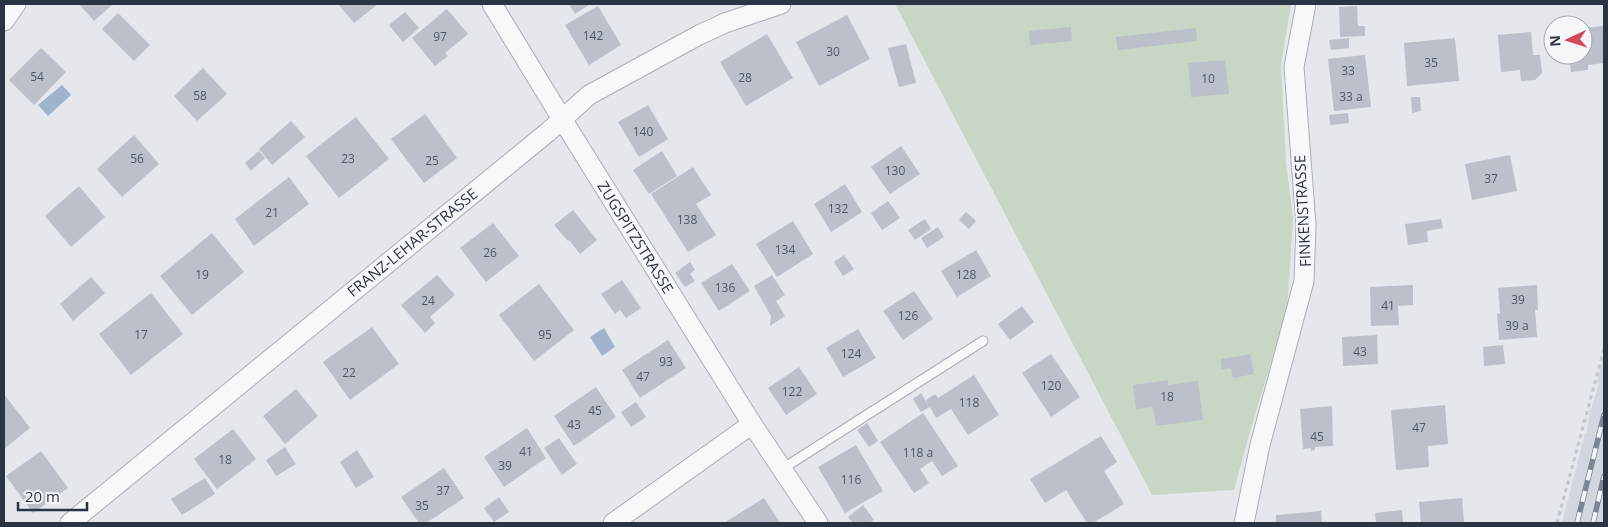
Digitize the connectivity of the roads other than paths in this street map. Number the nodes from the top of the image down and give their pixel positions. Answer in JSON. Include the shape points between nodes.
{"nodes":[{"id":1,"x":16,"y":4,"type":"edge"},
{"id":2,"x":492,"y":4,"type":"edge"},
{"id":3,"x":781,"y":4,"type":"edge"},
{"id":4,"x":1306,"y":4,"type":"edge"},
{"id":5,"x":4,"y":21,"type":"edge"},
{"id":6,"x":562,"y":119,"type":"junction"},
{"id":7,"x":982,"y":341,"type":"dead end"},
{"id":8,"x":752,"y":424,"type":"junction"},
{"id":9,"x":782,"y":469,"type":"junction"},
{"id":10,"x":70,"y":523,"type":"edge"},
{"id":11,"x":613,"y":523,"type":"edge"},
{"id":12,"x":818,"y":523,"type":"edge"},
{"id":13,"x":1244,"y":523,"type":"edge"}],
"edges":[{"from":1,"to":5,"type":"street"},
{"from":2,"to":6,"type":"street","name":"ZUGSPITZSTRASSE"},
{"from":3,"to":6,"type":"street","name":"FRANZ-LEHAR-STRASSE","via":[[699,34],[589,95]]},
{"from":4,"to":13,"type":"street","name":"FINKENSTRASSE","via":[[1294,67],[1306,225],[1304,282],[1262,435]]},
{"from":6,"to":8,"type":"street","name":"ZUGSPITZSTRASSE"},
{"from":6,"to":10,"type":"street","name":"FRANZ-LEHAR-STRASSE"},
{"from":7,"to":9,"type":"lane"},
{"from":8,"to":9,"type":"street","name":"ZUGSPITZSTRASSE"},
{"from":8,"to":11,"type":"street"},
{"from":9,"to":12,"type":"street","name":"ZUGSPITZSTRASSE"}]}
